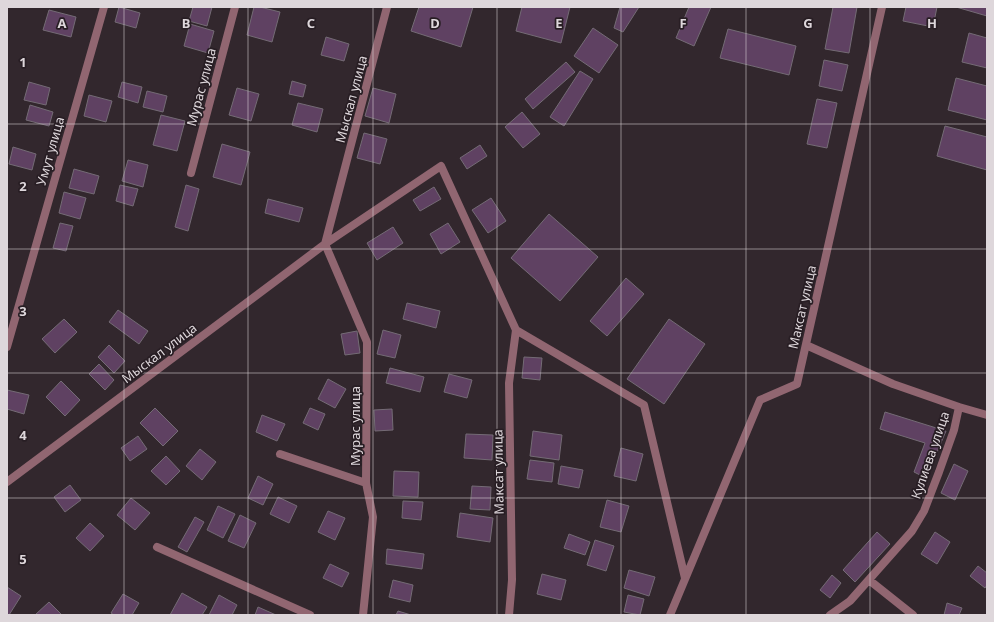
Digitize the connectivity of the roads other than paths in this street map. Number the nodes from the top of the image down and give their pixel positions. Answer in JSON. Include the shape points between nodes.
{"nodes":[{"id":1,"x":104,"y":7,"type":"edge"},
{"id":2,"x":235,"y":7,"type":"edge"},
{"id":3,"x":387,"y":7,"type":"edge"},
{"id":4,"x":882,"y":7,"type":"edge"},
{"id":5,"x":191,"y":173,"type":"dead end"},
{"id":6,"x":325,"y":244,"type":"junction"},
{"id":7,"x":516,"y":330,"type":"junction"},
{"id":8,"x":806,"y":346,"type":"junction"},
{"id":9,"x":7,"y":347,"type":"edge"},
{"id":10,"x":959,"y":407,"type":"junction"},
{"id":11,"x":987,"y":415,"type":"edge"},
{"id":12,"x":280,"y":454,"type":"dead end"},
{"id":13,"x":7,"y":482,"type":"edge"},
{"id":14,"x":366,"y":483,"type":"junction"},
{"id":15,"x":157,"y":547,"type":"dead end"},
{"id":16,"x":685,"y":578,"type":"junction"},
{"id":17,"x":869,"y":580,"type":"junction"},
{"id":18,"x":310,"y":615,"type":"edge"},
{"id":19,"x":363,"y":615,"type":"edge"},
{"id":20,"x":509,"y":615,"type":"edge"},
{"id":21,"x":670,"y":615,"type":"edge"},
{"id":22,"x":830,"y":615,"type":"edge"},
{"id":23,"x":913,"y":615,"type":"edge"}],
"edges":[{"from":1,"to":9,"type":"street","name":"Умут улица"},
{"from":2,"to":5,"type":"street","name":"Мурас улица"},
{"from":3,"to":6,"type":"street","name":"Мыскал улица"},
{"from":4,"to":8,"type":"street","name":"Максат улица"},
{"from":6,"to":7,"type":"street","name":"Мыскал улица","via":[[440,166]]},
{"from":6,"to":13,"type":"street","name":"Мыскал улица"},
{"from":6,"to":14,"type":"street","name":"Мурас улица","via":[[367,342]]},
{"from":7,"to":16,"type":"street","via":[[644,405]]},
{"from":7,"to":20,"type":"street","name":"Максат улица","via":[[509,383],[512,580]]},
{"from":8,"to":10,"type":"street","name":"Кулиева улица","via":[[893,384]]},
{"from":8,"to":16,"type":"street","name":"Максат улица","via":[[797,384],[760,400]]},
{"from":10,"to":11,"type":"street"},
{"from":10,"to":17,"type":"street","name":"Кулиева улица","via":[[954,430],[924,511],[912,531]]},
{"from":12,"to":14,"type":"street"},
{"from":14,"to":19,"type":"street","name":"Мурас улица","via":[[373,517]]},
{"from":15,"to":18,"type":"street"},
{"from":16,"to":21,"type":"street","name":"Максат улица"},
{"from":17,"to":22,"type":"street","name":"Кулиева улица","via":[[850,601]]},
{"from":17,"to":23,"type":"street"}]}
